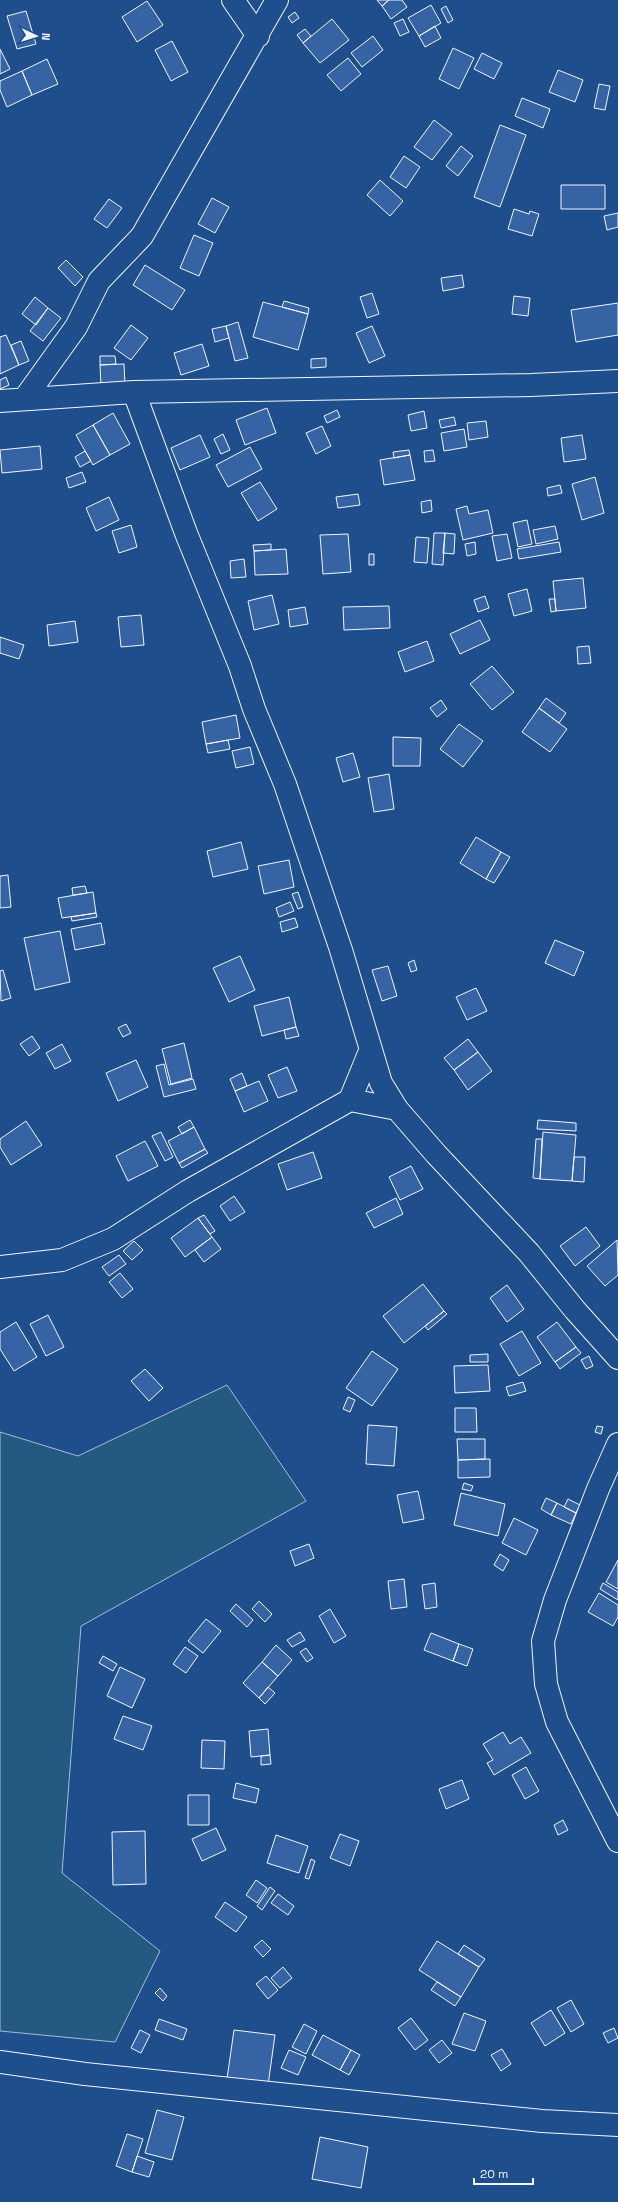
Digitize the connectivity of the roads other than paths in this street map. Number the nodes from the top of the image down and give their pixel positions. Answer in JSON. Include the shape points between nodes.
{"nodes":[{"id":1,"x":233,"y":0,"type":"edge"},
{"id":2,"x":277,"y":0,"type":"edge"},
{"id":3,"x":258,"y":36,"type":"junction"},
{"id":4,"x":618,"y":381,"type":"edge"},
{"id":5,"x":134,"y":392,"type":"junction"},
{"id":6,"x":25,"y":398,"type":"junction"},
{"id":7,"x":0,"y":401,"type":"edge"},
{"id":8,"x":370,"y":1050,"type":"junction"},
{"id":9,"x":350,"y":1100,"type":"junction"},
{"id":10,"x":397,"y":1109,"type":"junction"},
{"id":11,"x":0,"y":1267,"type":"edge"},
{"id":12,"x":618,"y":1358,"type":"edge"},
{"id":13,"x":618,"y":1444,"type":"edge"},
{"id":14,"x":618,"y":1841,"type":"edge"},
{"id":15,"x":0,"y":2062,"type":"edge"},
{"id":16,"x":618,"y":2125,"type":"edge"}],
"edges":[{"from":1,"to":3,"type":"street"},
{"from":2,"to":3,"type":"street"},
{"from":3,"to":6,"type":"street","via":[[142,236],[99,281],[76,327]]},
{"from":4,"to":5,"type":"street","via":[[531,385]]},
{"from":5,"to":6,"type":"street"},
{"from":5,"to":8,"type":"street","via":[[186,533],[285,784],[341,950]]},
{"from":6,"to":7,"type":"street"},
{"from":8,"to":9,"type":"street"},
{"from":8,"to":10,"type":"street","via":[[381,1083]]},
{"from":9,"to":10,"type":"street"},
{"from":9,"to":11,"type":"street","via":[[188,1191],[113,1239],[62,1260]]},
{"from":10,"to":12,"type":"street","via":[[529,1253]]},
{"from":13,"to":14,"type":"street","via":[[558,1592],[543,1641],[546,1684],[557,1722]]},
{"from":15,"to":16,"type":"street","via":[[85,2074],[542,2121]]}]}
